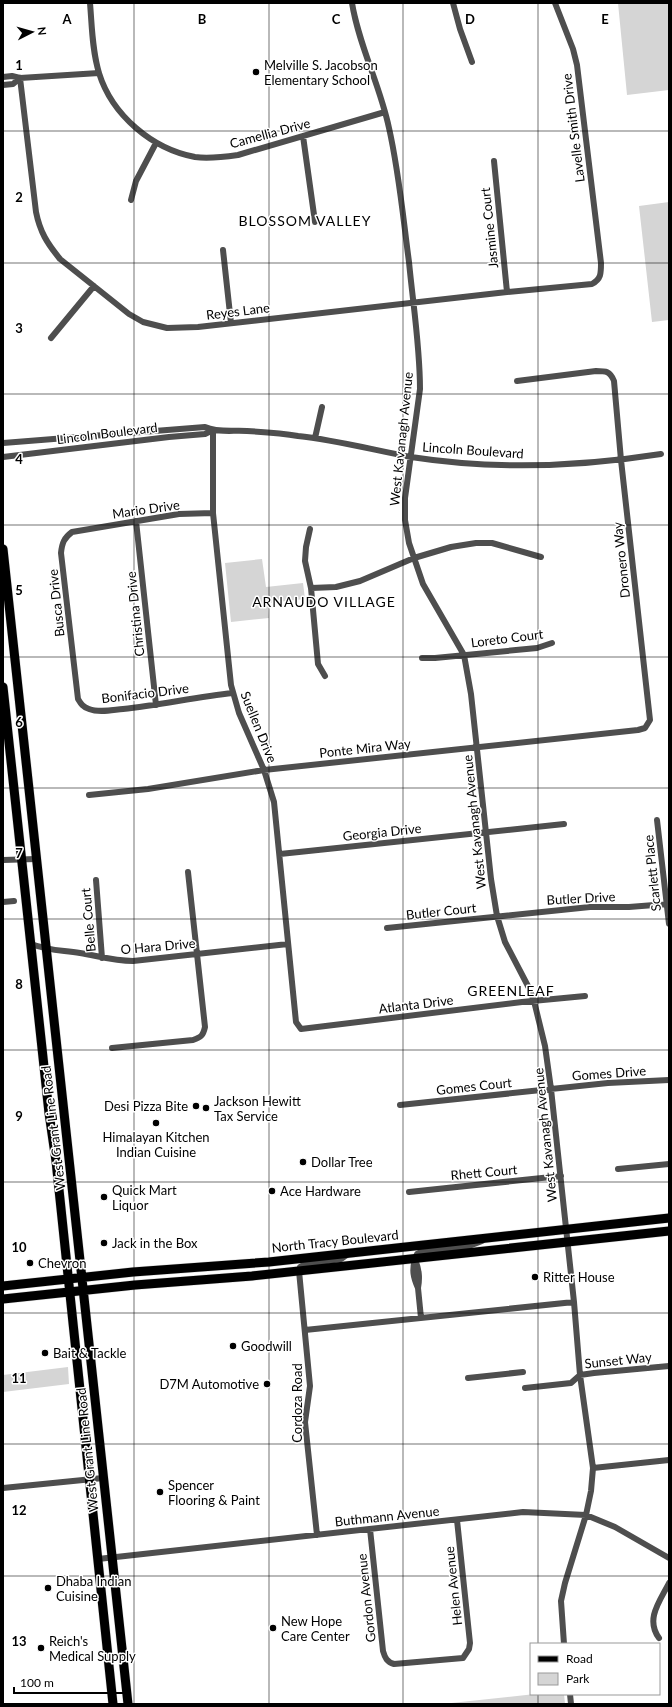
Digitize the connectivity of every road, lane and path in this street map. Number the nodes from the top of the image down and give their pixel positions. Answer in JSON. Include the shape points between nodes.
{"nodes":[{"id":1,"x":90,"y":3,"type":"edge"},
{"id":2,"x":352,"y":3,"type":"edge"},
{"id":3,"x":453,"y":3,"type":"edge"},
{"id":4,"x":555,"y":3,"type":"edge"},
{"id":5,"x":472,"y":62,"type":"dead end"},
{"id":6,"x":99,"y":73,"type":"junction"},
{"id":7,"x":3,"y":76,"type":"edge"},
{"id":8,"x":20,"y":78,"type":"junction"},
{"id":9,"x":3,"y":85,"type":"edge"},
{"id":10,"x":385,"y":112,"type":"junction"},
{"id":11,"x":302,"y":136,"type":"junction"},
{"id":12,"x":156,"y":143,"type":"junction"},
{"id":13,"x":494,"y":161,"type":"dead end"},
{"id":14,"x":131,"y":200,"type":"dead end"},
{"id":15,"x":315,"y":222,"type":"dead end"},
{"id":16,"x":223,"y":250,"type":"dead end"},
{"id":17,"x":600,"y":254,"type":"joint"},
{"id":18,"x":94,"y":286,"type":"junction"},
{"id":19,"x":507,"y":292,"type":"junction"},
{"id":20,"x":413,"y":302,"type":"junction"},
{"id":21,"x":231,"y":323,"type":"junction"},
{"id":22,"x":51,"y":338,"type":"dead end"},
{"id":23,"x":517,"y":381,"type":"dead end"},
{"id":24,"x":322,"y":407,"type":"dead end"},
{"id":25,"x":213,"y":430,"type":"junction"},
{"id":26,"x":315,"y":438,"type":"junction"},
{"id":27,"x":3,"y":443,"type":"edge"},
{"id":28,"x":661,"y":454,"type":"dead end"},
{"id":29,"x":3,"y":456,"type":"edge"},
{"id":30,"x":411,"y":457,"type":"junction"},
{"id":31,"x":621,"y":460,"type":"junction"},
{"id":32,"x":213,"y":513,"type":"junction"},
{"id":33,"x":136,"y":521,"type":"junction"},
{"id":34,"x":310,"y":529,"type":"dead end"},
{"id":35,"x":82,"y":530,"type":"joint"},
{"id":36,"x":3,"y":548,"type":"edge"},
{"id":37,"x":541,"y":556,"type":"dead end"},
{"id":38,"x":414,"y":558,"type":"junction"},
{"id":39,"x":311,"y":588,"type":"junction"},
{"id":40,"x":552,"y":643,"type":"dead end"},
{"id":41,"x":464,"y":655,"type":"junction"},
{"id":42,"x":422,"y":658,"type":"dead end"},
{"id":43,"x":325,"y":676,"type":"dead end"},
{"id":44,"x":77,"y":685,"type":"joint"},
{"id":45,"x":3,"y":687,"type":"edge"},
{"id":46,"x":233,"y":693,"type":"junction"},
{"id":47,"x":156,"y":705,"type":"junction"},
{"id":48,"x":645,"y":728,"type":"joint"},
{"id":49,"x":477,"y":746,"type":"junction"},
{"id":50,"x":264,"y":770,"type":"junction"},
{"id":51,"x":89,"y":795,"type":"dead end"},
{"id":52,"x":657,"y":820,"type":"dead end"},
{"id":53,"x":564,"y":824,"type":"dead end"},
{"id":54,"x":486,"y":832,"type":"junction"},
{"id":55,"x":280,"y":854,"type":"junction"},
{"id":56,"x":36,"y":859,"type":"junction"},
{"id":57,"x":3,"y":860,"type":"edge"},
{"id":58,"x":22,"y":861,"type":"junction"},
{"id":59,"x":188,"y":872,"type":"dead end"},
{"id":60,"x":96,"y":880,"type":"dead end"},
{"id":61,"x":14,"y":901,"type":"dead end"},
{"id":62,"x":3,"y":902,"type":"edge"},
{"id":63,"x":667,"y":904,"type":"junction"},
{"id":64,"x":497,"y":916,"type":"junction"},
{"id":65,"x":669,"y":924,"type":"edge"},
{"id":66,"x":387,"y":928,"type":"dead end"},
{"id":67,"x":31,"y":944,"type":"junction"},
{"id":68,"x":288,"y":944,"type":"junction"},
{"id":69,"x":46,"y":949,"type":"junction"},
{"id":70,"x":198,"y":954,"type":"junction"},
{"id":71,"x":102,"y":958,"type":"junction"},
{"id":72,"x":585,"y":996,"type":"dead end"},
{"id":73,"x":534,"y":1001,"type":"junction"},
{"id":74,"x":301,"y":1029,"type":"joint"},
{"id":75,"x":42,"y":1044,"type":"junction"},
{"id":76,"x":112,"y":1048,"type":"dead end"},
{"id":77,"x":58,"y":1068,"type":"junction"},
{"id":78,"x":669,"y":1080,"type":"edge"},
{"id":79,"x":551,"y":1089,"type":"junction"},
{"id":80,"x":400,"y":1105,"type":"dead end"},
{"id":81,"x":669,"y":1164,"type":"edge"},
{"id":82,"x":618,"y":1169,"type":"dead end"},
{"id":83,"x":560,"y":1176,"type":"junction"},
{"id":84,"x":409,"y":1192,"type":"dead end"},
{"id":85,"x":669,"y":1218,"type":"edge"},
{"id":86,"x":566,"y":1229,"type":"junction"},
{"id":87,"x":669,"y":1232,"type":"edge"},
{"id":88,"x":487,"y":1238,"type":"junction"},
{"id":89,"x":568,"y":1242,"type":"junction"},
{"id":90,"x":350,"y":1253,"type":"junction"},
{"id":91,"x":415,"y":1259,"type":"junction"},
{"id":92,"x":299,"y":1271,"type":"junction"},
{"id":93,"x":82,"y":1277,"type":"junction"},
{"id":94,"x":69,"y":1278,"type":"junction"},
{"id":95,"x":3,"y":1286,"type":"edge"},
{"id":96,"x":84,"y":1290,"type":"junction"},
{"id":97,"x":70,"y":1291,"type":"junction"},
{"id":98,"x":3,"y":1299,"type":"edge"},
{"id":99,"x":574,"y":1302,"type":"junction"},
{"id":100,"x":421,"y":1318,"type":"junction"},
{"id":101,"x":305,"y":1330,"type":"junction"},
{"id":102,"x":669,"y":1366,"type":"edge"},
{"id":103,"x":523,"y":1372,"type":"dead end"},
{"id":104,"x":580,"y":1375,"type":"junction"},
{"id":105,"x":468,"y":1378,"type":"dead end"},
{"id":106,"x":525,"y":1388,"type":"dead end"},
{"id":107,"x":669,"y":1460,"type":"edge"},
{"id":108,"x":593,"y":1468,"type":"junction"},
{"id":109,"x":103,"y":1478,"type":"junction"},
{"id":110,"x":90,"y":1479,"type":"junction"},
{"id":111,"x":3,"y":1488,"type":"edge"},
{"id":112,"x":586,"y":1515,"type":"junction"},
{"id":113,"x":457,"y":1520,"type":"junction"},
{"id":114,"x":370,"y":1529,"type":"junction"},
{"id":115,"x":317,"y":1535,"type":"junction"},
{"id":116,"x":112,"y":1558,"type":"junction"},
{"id":117,"x":669,"y":1558,"type":"edge"},
{"id":118,"x":98,"y":1559,"type":"junction"},
{"id":119,"x":669,"y":1583,"type":"edge"},
{"id":120,"x":659,"y":1638,"type":"dead end"},
{"id":121,"x":564,"y":1643,"type":"edge"},
{"id":122,"x":389,"y":1662,"type":"joint"},
{"id":123,"x":113,"y":1704,"type":"edge"},
{"id":124,"x":128,"y":1704,"type":"edge"}],
"edges":[{"from":1,"to":6,"type":"street","name":"Camellia Drive","via":[[94,52]]},
{"from":2,"to":10,"type":"street","name":"West Kavanagh Avenue","via":[[361,41]]},
{"from":3,"to":5,"type":"street"},
{"from":4,"to":17,"type":"street","name":"Lavelle Smith Drive","via":[[577,65]]},
{"from":6,"to":8,"type":"street"},
{"from":6,"to":12,"type":"street","name":"Camellia Drive","via":[[111,98],[127,120]]},
{"from":7,"to":8,"type":"street"},
{"from":8,"to":9,"type":"street","via":[[13,84]]},
{"from":8,"to":18,"type":"street","name":"Reyes Lane","via":[[40,230],[60,258]]},
{"from":10,"to":11,"type":"street","name":"Camellia Drive"},
{"from":10,"to":20,"type":"street","name":"West Kavanagh Avenue","via":[[398,174]]},
{"from":11,"to":12,"type":"street","name":"Camellia Drive","via":[[238,155],[212,158],[196,157]]},
{"from":11,"to":15,"type":"street"},
{"from":12,"to":14,"type":"street","via":[[136,181]]},
{"from":13,"to":19,"type":"street","name":"Jasmine Court"},
{"from":16,"to":21,"type":"street"},
{"from":17,"to":19,"type":"street","name":"Reyes Lane","via":[[601,275],[599,280],[592,284]]},
{"from":18,"to":21,"type":"street","name":"Reyes Lane","via":[[129,314],[150,325],[167,328]]},
{"from":18,"to":22,"type":"street"},
{"from":19,"to":20,"type":"street","name":"Reyes Lane"},
{"from":20,"to":21,"type":"street","name":"Reyes Lane"},
{"from":20,"to":30,"type":"street","name":"West Kavanagh Avenue","via":[[420,389]]},
{"from":23,"to":31,"type":"street","name":"Dronero Way","via":[[607,371],[611,374],[615,388]]},
{"from":24,"to":26,"type":"street"},
{"from":25,"to":26,"type":"street","name":"Lincoln Boulevard"},
{"from":25,"to":27,"type":"street","name":"Lincoln Boulevard","via":[[205,427],[174,428]]},
{"from":25,"to":29,"type":"street","name":"Lincoln Boulevard","via":[[205,434]]},
{"from":25,"to":32,"type":"street","name":"Suellen Drive"},
{"from":26,"to":30,"type":"street","name":"Lincoln Boulevard"},
{"from":28,"to":31,"type":"street","name":"Lincoln Boulevard"},
{"from":30,"to":31,"type":"street","name":"Lincoln Boulevard","via":[[502,466]]},
{"from":30,"to":38,"type":"street","name":"West Kavanagh Avenue","via":[[405,498],[405,520]]},
{"from":31,"to":48,"type":"street","name":"Dronero Way","via":[[650,720]]},
{"from":32,"to":33,"type":"street","name":"Mario Drive","via":[[179,514]]},
{"from":32,"to":46,"type":"street","name":"Suellen Drive"},
{"from":33,"to":35,"type":"street","name":"Mario Drive"},
{"from":33,"to":47,"type":"street","name":"Christina Drive"},
{"from":34,"to":39,"type":"street","via":[[305,561]]},
{"from":35,"to":44,"type":"street","name":"Busca Drive","via":[[66,536],[61,553]]},
{"from":36,"to":56,"type":"main road","name":"West Grant Line Road"},
{"from":37,"to":38,"type":"street","via":[[492,543],[476,543]]},
{"from":38,"to":39,"type":"street","via":[[360,581],[336,587]]},
{"from":38,"to":41,"type":"street","name":"West Kavanagh Avenue","via":[[423,584]]},
{"from":39,"to":43,"type":"street","via":[[318,664]]},
{"from":40,"to":41,"type":"street","name":"Loreto Court","via":[[537,648]]},
{"from":41,"to":42,"type":"street","name":"Loreto Court"},
{"from":41,"to":49,"type":"street","name":"West Kavanagh Avenue"},
{"from":44,"to":47,"type":"street","name":"Bonifacio Drive","via":[[78,699],[81,705],[89,710],[103,711]]},
{"from":45,"to":58,"type":"main road","name":"West Grant Line Road"},
{"from":46,"to":47,"type":"street","name":"Bonifacio Drive"},
{"from":46,"to":50,"type":"street","name":"Suellen Drive"},
{"from":48,"to":49,"type":"street","name":"Ponte Mira Way"},
{"from":49,"to":50,"type":"street","name":"Ponte Mira Way"},
{"from":49,"to":54,"type":"street","name":"West Kavanagh Avenue"},
{"from":50,"to":51,"type":"street","name":"Ponte Mira Way"},
{"from":50,"to":55,"type":"street","name":"Suellen Drive","via":[[274,802]]},
{"from":52,"to":63,"type":"street","name":"Scarlett Place"},
{"from":53,"to":54,"type":"street","name":"Georgia Drive"},
{"from":54,"to":55,"type":"street","name":"Georgia Drive"},
{"from":54,"to":64,"type":"street","name":"West Kavanagh Avenue"},
{"from":55,"to":68,"type":"street","name":"Suellen Drive"},
{"from":56,"to":58,"type":"street"},
{"from":56,"to":69,"type":"main road","name":"West Grant Line Road"},
{"from":57,"to":58,"type":"street"},
{"from":58,"to":67,"type":"main road","name":"West Grant Line Road"},
{"from":59,"to":70,"type":"street"},
{"from":60,"to":71,"type":"street","name":"Belle Court"},
{"from":61,"to":62,"type":"street"},
{"from":63,"to":64,"type":"street","name":"Butler Drive","via":[[590,907]]},
{"from":63,"to":65,"type":"street","name":"Scarlett Place"},
{"from":64,"to":66,"type":"street","name":"Butler Court"},
{"from":64,"to":73,"type":"street","name":"West Kavanagh Avenue","via":[[505,942]]},
{"from":67,"to":69,"type":"street","name":"O Hara Drive"},
{"from":67,"to":75,"type":"main road","name":"West Grant Line Road"},
{"from":68,"to":70,"type":"street","name":"O Hara Drive"},
{"from":68,"to":74,"type":"street","name":"Suellen Drive","via":[[296,1022]]},
{"from":69,"to":71,"type":"street","name":"O Hara Drive"},
{"from":69,"to":77,"type":"main road","name":"West Grant Line Road"},
{"from":70,"to":71,"type":"street","name":"O Hara Drive","via":[[132,961]]},
{"from":70,"to":76,"type":"street","via":[[204,1034],[193,1040]]},
{"from":72,"to":73,"type":"street","name":"Atlanta Drive"},
{"from":73,"to":74,"type":"street","name":"Atlanta Drive"},
{"from":73,"to":79,"type":"street","name":"West Kavanagh Avenue","via":[[546,1046]]},
{"from":75,"to":77,"type":"main road","via":[[47,1046]]},
{"from":75,"to":94,"type":"main road","name":"West Grant Line Road"},
{"from":77,"to":93,"type":"main road","name":"West Grant Line Road"},
{"from":78,"to":79,"type":"street","name":"Gomes Drive"},
{"from":79,"to":80,"type":"street","name":"Gomes Court"},
{"from":79,"to":83,"type":"street","name":"West Kavanagh Avenue"},
{"from":81,"to":82,"type":"street"},
{"from":83,"to":84,"type":"street","name":"Rhett Court"},
{"from":83,"to":86,"type":"street","name":"West Kavanagh Avenue"},
{"from":85,"to":86,"type":"main road","name":"North Tracy Boulevard"},
{"from":86,"to":88,"type":"main road","name":"North Tracy Boulevard"},
{"from":86,"to":89,"type":"street","name":"West Kavanagh Avenue"},
{"from":87,"to":89,"type":"main road","name":"North Tracy Boulevard"},
{"from":88,"to":90,"type":"main road","name":"North Tracy Boulevard"},
{"from":88,"to":91,"type":"street","via":[[470,1246],[420,1252]]},
{"from":89,"to":91,"type":"main road","name":"North Tracy Boulevard"},
{"from":89,"to":99,"type":"street","name":"West Kavanagh Avenue"},
{"from":90,"to":92,"type":"street","via":[[341,1259],[305,1264]]},
{"from":90,"to":93,"type":"main road","name":"North Tracy Boulevard"},
{"from":91,"to":92,"type":"main road","name":"North Tracy Boulevard"},
{"from":91,"to":100,"type":"street","via":[[420,1274],[418,1288]]},
{"from":92,"to":96,"type":"main road","name":"North Tracy Boulevard"},
{"from":92,"to":101,"type":"street","name":"Cordoza Road"},
{"from":93,"to":94,"type":"main road","name":"North Tracy Boulevard"},
{"from":93,"to":96,"type":"main road","name":"West Grant Line Road"},
{"from":94,"to":95,"type":"main road","name":"North Tracy Boulevard"},
{"from":94,"to":97,"type":"main road","name":"West Grant Line Road"},
{"from":96,"to":97,"type":"main road","name":"North Tracy Boulevard"},
{"from":96,"to":109,"type":"main road","name":"West Grant Line Road"},
{"from":97,"to":98,"type":"main road","name":"North Tracy Boulevard"},
{"from":97,"to":110,"type":"main road","name":"West Grant Line Road"},
{"from":99,"to":100,"type":"street"},
{"from":99,"to":104,"type":"street","name":"West Kavanagh Avenue"},
{"from":100,"to":101,"type":"street"},
{"from":101,"to":115,"type":"street","name":"Cordoza Road","via":[[310,1386],[305,1422]]},
{"from":102,"to":104,"type":"street","name":"Sunset Way"},
{"from":103,"to":105,"type":"street"},
{"from":104,"to":106,"type":"street","name":"Sunset Way","via":[[571,1383]]},
{"from":104,"to":108,"type":"street","name":"West Kavanagh Avenue"},
{"from":107,"to":108,"type":"street"},
{"from":108,"to":112,"type":"street","name":"West Kavanagh Avenue"},
{"from":109,"to":110,"type":"street"},
{"from":109,"to":116,"type":"main road","name":"West Grant Line Road"},
{"from":110,"to":111,"type":"street"},
{"from":110,"to":118,"type":"main road","name":"West Grant Line Road"},
{"from":112,"to":113,"type":"street","name":"Buthmann Avenue","via":[[523,1512]]},
{"from":112,"to":117,"type":"street","name":"Buthmann Avenue","via":[[615,1527]]},
{"from":112,"to":121,"type":"street","name":"West Kavanagh Avenue","via":[[561,1601]]},
{"from":113,"to":114,"type":"street","name":"Buthmann Avenue"},
{"from":113,"to":122,"type":"street","name":"Helen Avenue","via":[[470,1649],[462,1658],[394,1664]]},
{"from":114,"to":115,"type":"street","name":"Buthmann Avenue"},
{"from":114,"to":122,"type":"street","name":"Gordon Avenue","via":[[383,1651]]},
{"from":115,"to":116,"type":"street","name":"Buthmann Avenue"},
{"from":116,"to":118,"type":"street","name":"Buthmann Avenue"},
{"from":116,"to":124,"type":"main road","name":"West Grant Line Road"},
{"from":118,"to":123,"type":"main road","name":"West Grant Line Road"},
{"from":119,"to":120,"type":"street","via":[[654,1612],[654,1632]]}]}
